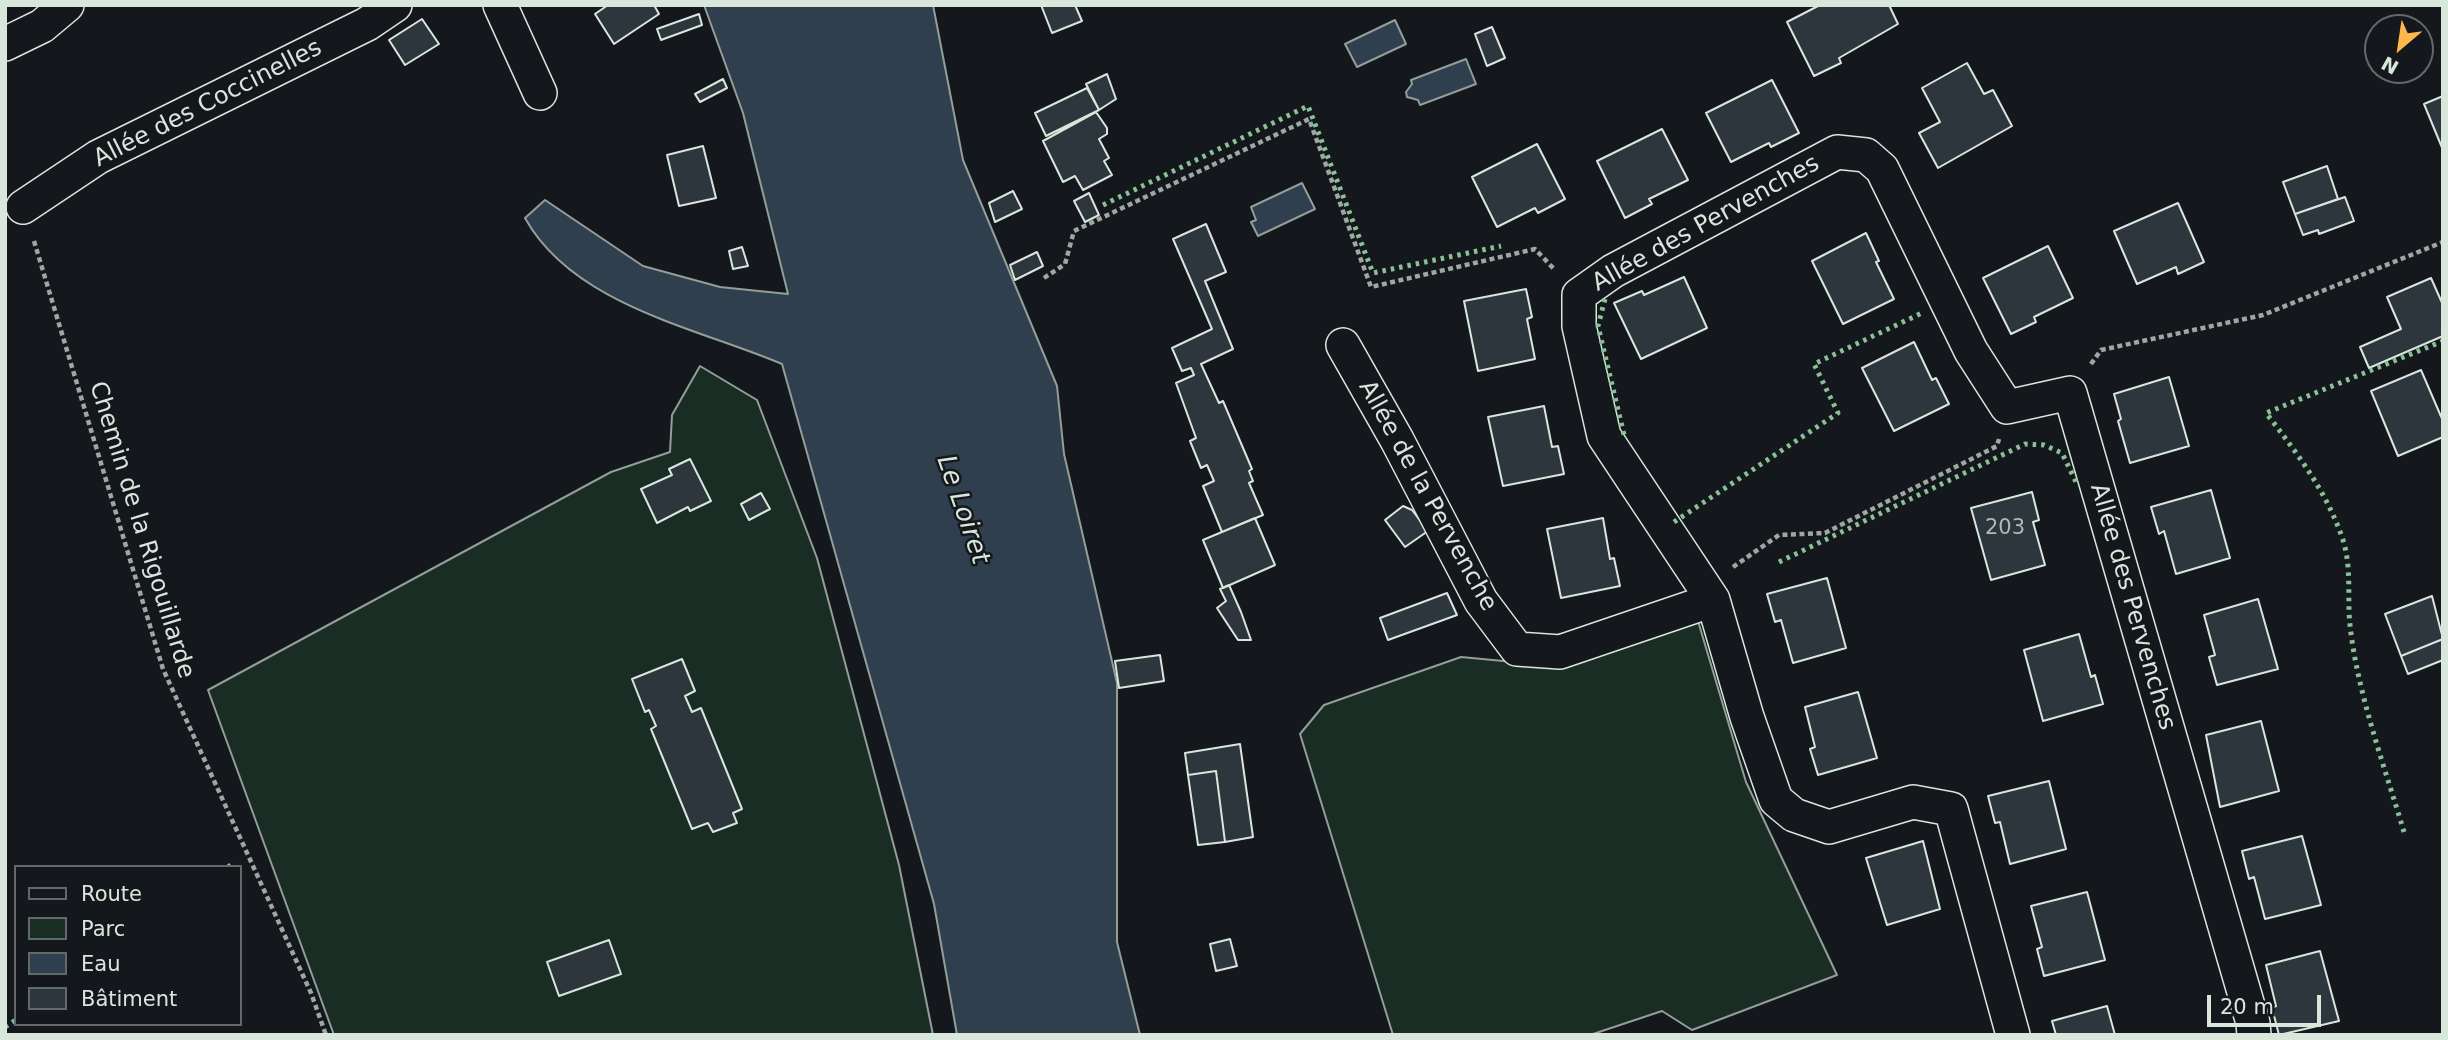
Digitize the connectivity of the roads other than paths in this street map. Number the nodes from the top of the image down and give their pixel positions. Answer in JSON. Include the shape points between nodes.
{"nodes":[{"id":1,"x":67,"y":5,"type":"edge"},
{"id":2,"x":395,"y":5,"type":"edge"},
{"id":3,"x":500,"y":5,"type":"edge"},
{"id":4,"x":5,"y":44,"type":"edge"},
{"id":5,"x":540,"y":93,"type":"dead end"},
{"id":6,"x":23,"y":207,"type":"road end"},
{"id":7,"x":1343,"y":345,"type":"dead end"},
{"id":8,"x":1709,"y":593,"type":"junction"},
{"id":9,"x":2013,"y":1035,"type":"edge"},
{"id":10,"x":2254,"y":1035,"type":"edge"}],
"edges":[{"from":1,"to":4,"type":"street","via":[[41,26]]},
{"from":2,"to":6,"type":"street","name":"Allée des Coccinelles","via":[[98,157]]},
{"from":3,"to":5,"type":"street"},
{"from":7,"to":8,"type":"street","name":"Allée de la Pervenche","via":[[1481,601],[1517,649],[1560,652]]},
{"from":8,"to":9,"type":"street","name":"Allée des Pervenches","via":[[1776,800],[1794,815],[1829,827],[1913,802],[1951,809]]},
{"from":8,"to":10,"type":"street","name":"Allée des Pervenches","via":[[1604,436],[1579,326],[1579,295],[1613,271],[1837,152],[1866,155],[1882,169],[1971,351],[2007,407],[2070,393]]}]}
